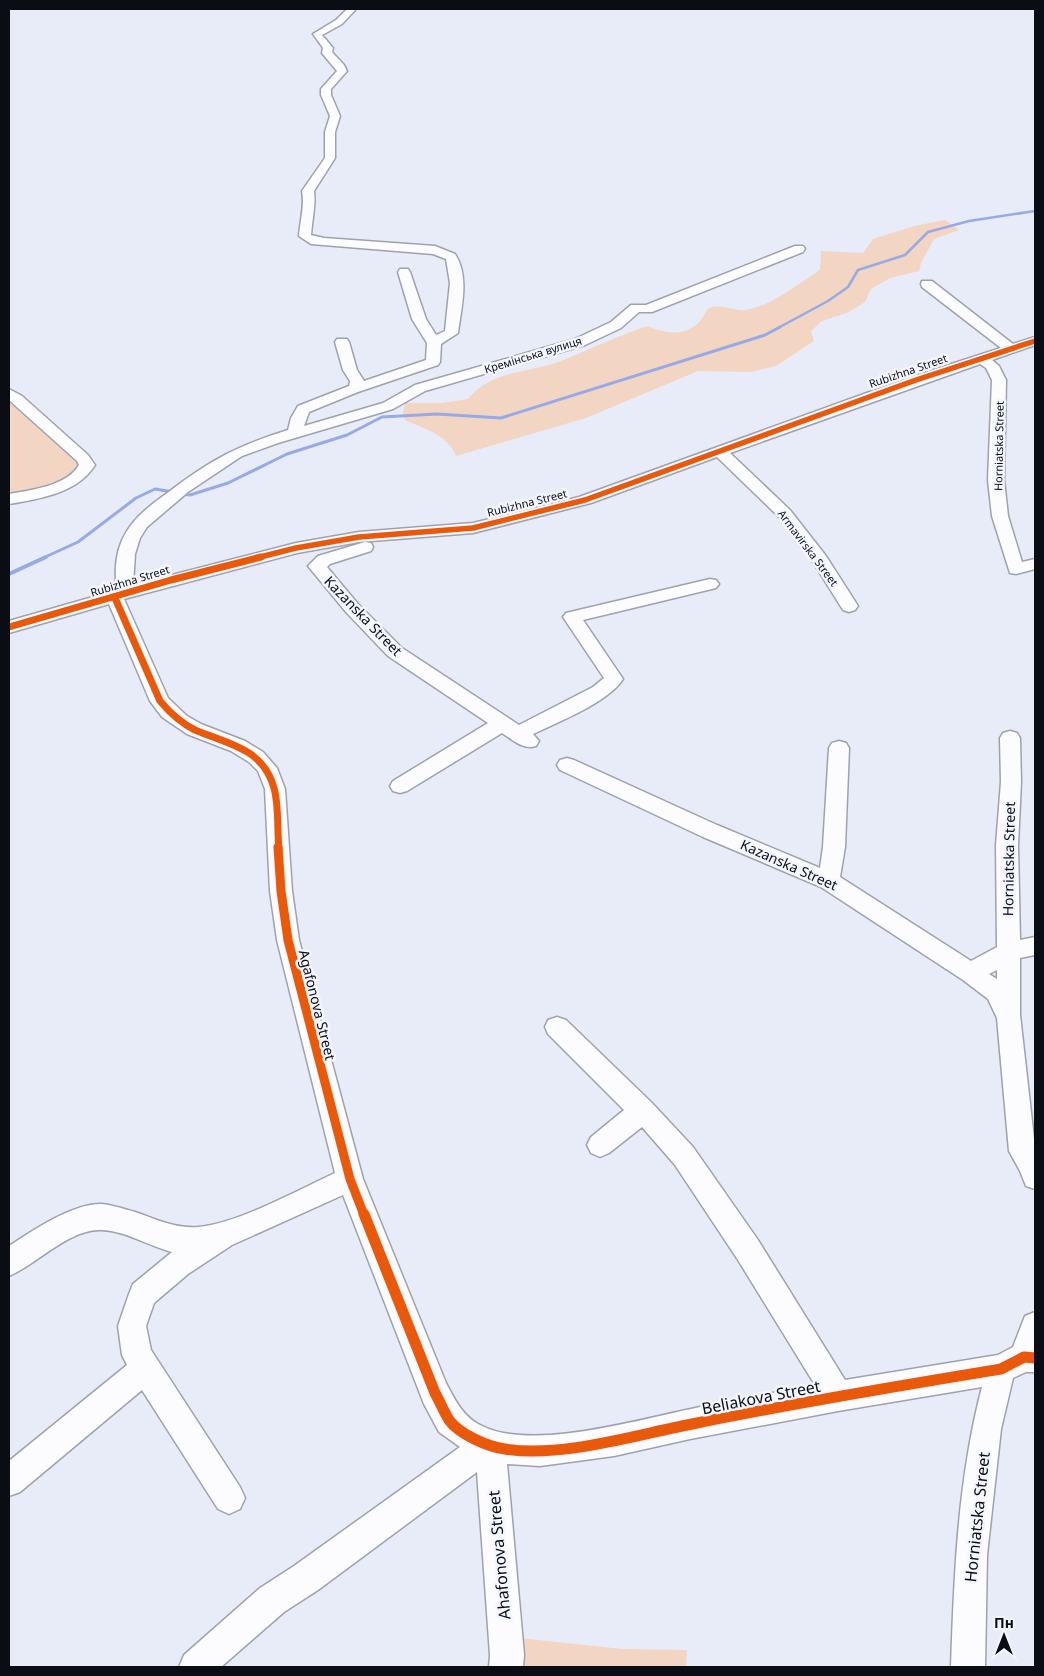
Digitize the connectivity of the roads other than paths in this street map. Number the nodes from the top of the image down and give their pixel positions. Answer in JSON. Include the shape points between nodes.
{"nodes":[{"id":1,"x":352,"y":9,"type":"edge"},
{"id":2,"x":799,"y":249,"type":"dead end"},
{"id":3,"x":404,"y":272,"type":"dead end"},
{"id":4,"x":927,"y":284,"type":"dead end"},
{"id":5,"x":1035,"y":341,"type":"edge"},
{"id":6,"x":342,"y":342,"type":"dead end"},
{"id":7,"x":1012,"y":349,"type":"junction"},
{"id":8,"x":433,"y":350,"type":"junction"},
{"id":9,"x":981,"y":358,"type":"junction"},
{"id":10,"x":354,"y":389,"type":"junction"},
{"id":11,"x":9,"y":393,"type":"edge"},
{"id":12,"x":400,"y":399,"type":"junction"},
{"id":13,"x":295,"y":433,"type":"junction"},
{"id":14,"x":720,"y":452,"type":"junction"},
{"id":15,"x":9,"y":499,"type":"edge"},
{"id":16,"x":422,"y":533,"type":"junction"},
{"id":17,"x":1035,"y":564,"type":"edge"},
{"id":18,"x":710,"y":584,"type":"dead end"},
{"id":19,"x":120,"y":596,"type":"junction"},
{"id":20,"x":849,"y":606,"type":"dead end"},
{"id":21,"x":9,"y":627,"type":"edge"},
{"id":22,"x":516,"y":733,"type":"junction"},
{"id":23,"x":1010,"y":738,"type":"dead end"},
{"id":24,"x":839,"y":748,"type":"dead end"},
{"id":25,"x":567,"y":765,"type":"dead end"},
{"id":26,"x":400,"y":786,"type":"dead end"},
{"id":27,"x":829,"y":881,"type":"junction"},
{"id":28,"x":1035,"y":946,"type":"edge"},
{"id":29,"x":1009,"y":951,"type":"junction"},
{"id":30,"x":971,"y":973,"type":"junction"},
{"id":31,"x":1009,"y":1018,"type":"junction"},
{"id":32,"x":557,"y":1027,"type":"dead end"},
{"id":33,"x":643,"y":1111,"type":"junction"},
{"id":34,"x":600,"y":1145,"type":"dead end"},
{"id":35,"x":1034,"y":1170,"type":"edge"},
{"id":36,"x":350,"y":1179,"type":"junction"},
{"id":37,"x":222,"y":1236,"type":"junction"},
{"id":38,"x":9,"y":1262,"type":"edge"},
{"id":39,"x":1035,"y":1326,"type":"edge"},
{"id":40,"x":1020,"y":1361,"type":"edge"},
{"id":41,"x":145,"y":1368,"type":"junction"},
{"id":42,"x":838,"y":1396,"type":"junction"},
{"id":43,"x":490,"y":1444,"type":"junction"},
{"id":44,"x":9,"y":1480,"type":"edge"},
{"id":45,"x":229,"y":1498,"type":"dead end"},
{"id":46,"x":196,"y":1667,"type":"edge"},
{"id":47,"x":506,"y":1667,"type":"edge"},
{"id":48,"x":968,"y":1667,"type":"edge"}],
"edges":[{"from":1,"to":8,"type":"street","name":"Кремінська вулиця","via":[[339,22],[317,34],[328,48],[326,53],[342,70],[326,88],[335,116],[330,132],[330,158],[308,191],[310,203],[305,236],[316,241],[435,250],[451,257],[456,269],[456,305],[451,333],[442,336]]},
{"from":2,"to":12,"type":"street","name":"Кремінська вулиця","via":[[647,309],[636,308],[616,325],[580,342],[420,388]]},
{"from":3,"to":8,"type":"street"},
{"from":4,"to":7,"type":"street"},
{"from":5,"to":7,"type":"street","name":"Rubizhna Street"},
{"from":6,"to":10,"type":"street","via":[[356,381]]},
{"from":7,"to":9,"type":"street","name":"Rubizhna Street"},
{"from":8,"to":10,"type":"street","name":"Кремінська вулиця","via":[[433,362],[429,364]]},
{"from":8,"to":12,"type":"street","name":"Кремінська вулиця","via":[[435,363],[408,386]]},
{"from":9,"to":14,"type":"street","name":"Rubizhna Street"},
{"from":9,"to":17,"type":"street","name":"Horniatska Street","via":[[992,366],[999,380],[996,480],[1000,516],[1016,569]]},
{"from":10,"to":13,"type":"street","name":"Кремінська вулиця","via":[[303,410]]},
{"from":11,"to":15,"type":"street","via":[[87,465],[69,482]]},
{"from":12,"to":13,"type":"street","name":"Кремінська вулиця","via":[[388,406]]},
{"from":13,"to":19,"type":"street","name":"Кремінська вулиця","via":[[235,453],[142,522],[129,544]]},
{"from":14,"to":16,"type":"street","name":"Rubizhna Street","via":[[585,500],[472,528]]},
{"from":14,"to":20,"type":"street","name":"Armavirska Street","via":[[784,514],[820,560]]},
{"from":16,"to":19,"type":"street","name":"Rubizhna Street","via":[[325,542]]},
{"from":16,"to":22,"type":"street","name":"Kazanska Street","via":[[344,553],[317,566],[395,652]]},
{"from":18,"to":22,"type":"street","via":[[572,617],[614,679],[600,692]]},
{"from":19,"to":21,"type":"street","name":"Rubizhna Street"},
{"from":19,"to":36,"type":"street","name":"Agafonova Street","via":[[160,701],[169,712],[194,729],[238,746],[256,757],[267,768],[275,788],[281,891],[288,940]]},
{"from":22,"to":26,"type":"street"},
{"from":23,"to":29,"type":"street","name":"Horniatska Street"},
{"from":24,"to":27,"type":"street"},
{"from":25,"to":27,"type":"street","name":"Kazanska Street"},
{"from":27,"to":30,"type":"street","name":"Kazanska Street"},
{"from":28,"to":29,"type":"street"},
{"from":29,"to":30,"type":"street"},
{"from":29,"to":31,"type":"street","name":"Horniatska Street"},
{"from":30,"to":31,"type":"street","name":"Kazanska Street","via":[[996,992]]},
{"from":31,"to":35,"type":"street","name":"Horniatska Street","via":[[1022,1151]]},
{"from":32,"to":33,"type":"street"},
{"from":33,"to":34,"type":"street"},
{"from":33,"to":42,"type":"street","via":[[684,1156],[748,1250]]},
{"from":36,"to":37,"type":"street"},
{"from":36,"to":43,"type":"street","name":"Agafonova Street","via":[[435,1393],[450,1422],[472,1438]]},
{"from":37,"to":38,"type":"street","via":[[194,1242],[165,1239],[127,1223],[100,1217],[68,1226]]},
{"from":37,"to":41,"type":"street","via":[[178,1264],[143,1294],[132,1326],[137,1355]]},
{"from":39,"to":40,"type":"street","name":"Horniatska Street"},
{"from":40,"to":42,"type":"street","name":"Beliakova Street"},
{"from":40,"to":48,"type":"street","name":"Horniatska Street","via":[[986,1429],[971,1555]]},
{"from":41,"to":44,"type":"street"},
{"from":41,"to":45,"type":"street"},
{"from":42,"to":43,"type":"street","name":"Beliakova Street","via":[[614,1441],[540,1451],[504,1449]]},
{"from":43,"to":46,"type":"street","via":[[272,1600]]},
{"from":43,"to":47,"type":"street","name":"Ahafonova Street"}]}
